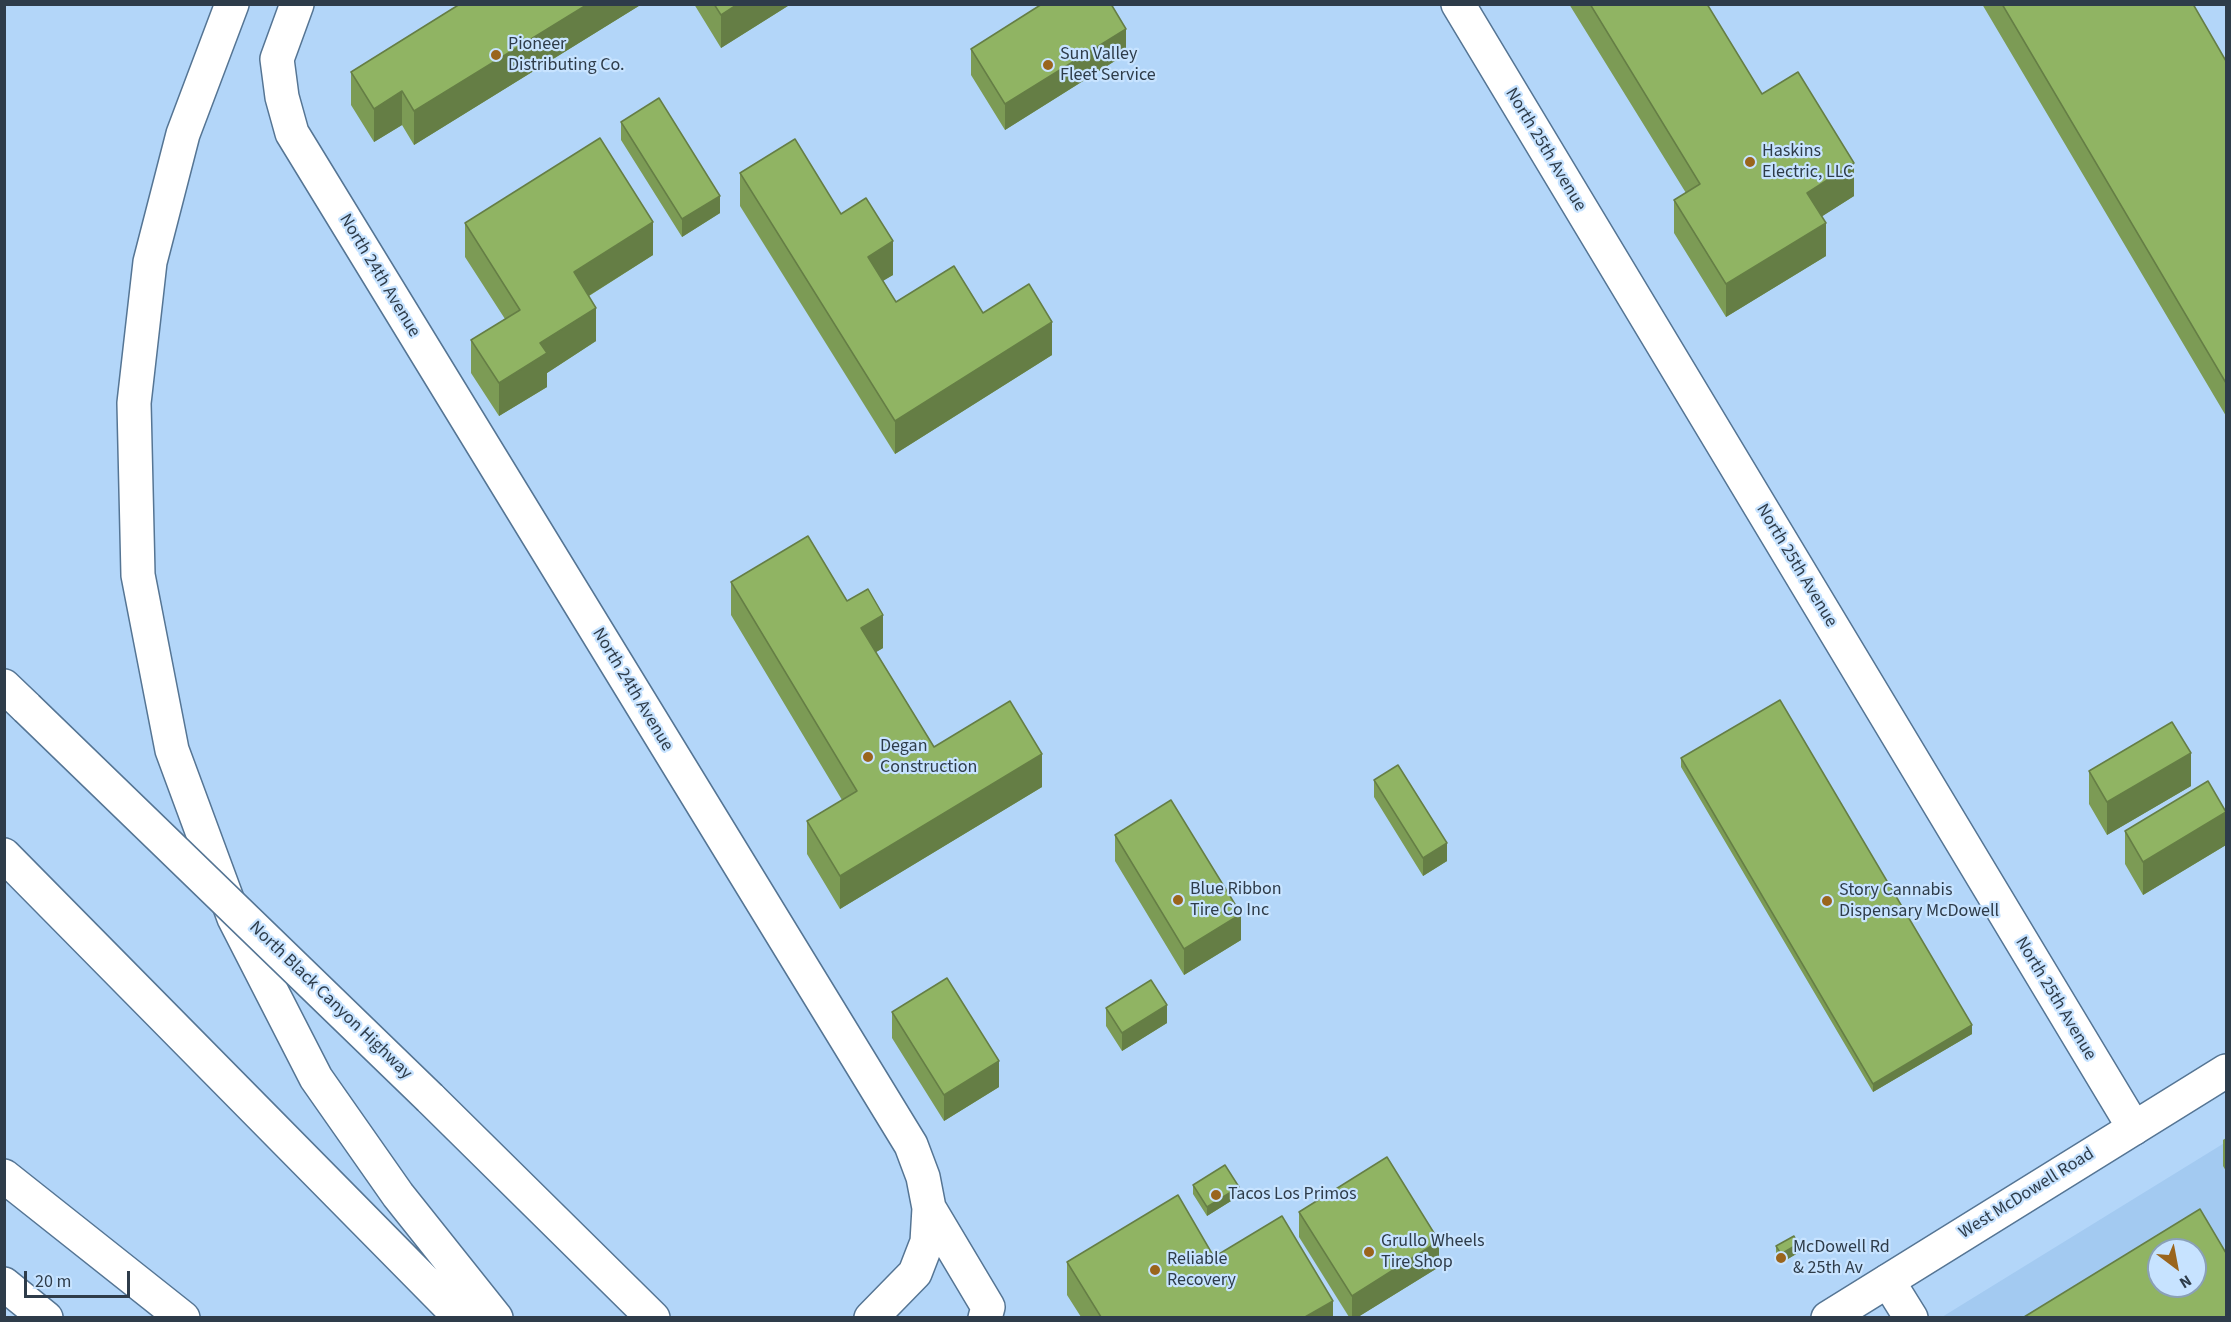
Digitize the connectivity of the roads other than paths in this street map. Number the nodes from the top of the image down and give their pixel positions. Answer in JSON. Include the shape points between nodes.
{"nodes":[{"id":1,"x":232,"y":4,"type":"edge"},
{"id":2,"x":297,"y":4,"type":"edge"},
{"id":3,"x":1458,"y":4,"type":"edge"},
{"id":4,"x":16,"y":697,"type":"edge"},
{"id":5,"x":4,"y":855,"type":"edge"},
{"id":6,"x":2226,"y":1071,"type":"edge"},
{"id":7,"x":2134,"y":1128,"type":"junction"},
{"id":8,"x":4,"y":1176,"type":"edge"},
{"id":9,"x":929,"y":1208,"type":"junction"},
{"id":10,"x":1888,"y":1281,"type":"junction"},
{"id":11,"x":4,"y":1284,"type":"edge"},
{"id":12,"x":46,"y":1317,"type":"edge"},
{"id":13,"x":183,"y":1317,"type":"edge"},
{"id":14,"x":461,"y":1317,"type":"edge"},
{"id":15,"x":496,"y":1317,"type":"edge"},
{"id":16,"x":653,"y":1317,"type":"edge"},
{"id":17,"x":872,"y":1317,"type":"edge"},
{"id":18,"x":985,"y":1317,"type":"edge"},
{"id":19,"x":1828,"y":1317,"type":"edge"},
{"id":20,"x":1911,"y":1317,"type":"edge"}],
"edges":[{"from":1,"to":15,"type":"main road","via":[[183,134],[150,262],[134,403],[138,576],[172,750],[234,918],[316,1078],[398,1195]]},
{"from":2,"to":9,"type":"main road","name":"North 24th Avenue","via":[[277,59],[292,134],[911,1144]]},
{"from":3,"to":7,"type":"main road","name":"North 25th Avenue"},
{"from":4,"to":16,"type":"main road","name":"North Black Canyon Highway","bridge":true},
{"from":5,"to":14,"type":"main road"},
{"from":6,"to":7,"type":"main road","name":"West McDowell Road"},
{"from":7,"to":10,"type":"main road","name":"West McDowell Road"},
{"from":8,"to":13,"type":"main road"},
{"from":9,"to":17,"type":"main road","name":"North 24th Avenue","via":[[927,1242],[915,1273]]},
{"from":9,"to":18,"type":"main road","via":[[988,1307]]},
{"from":10,"to":19,"type":"main road","name":"West McDowell Road"},
{"from":10,"to":20,"type":"main road"},
{"from":11,"to":12,"type":"main road"}]}
